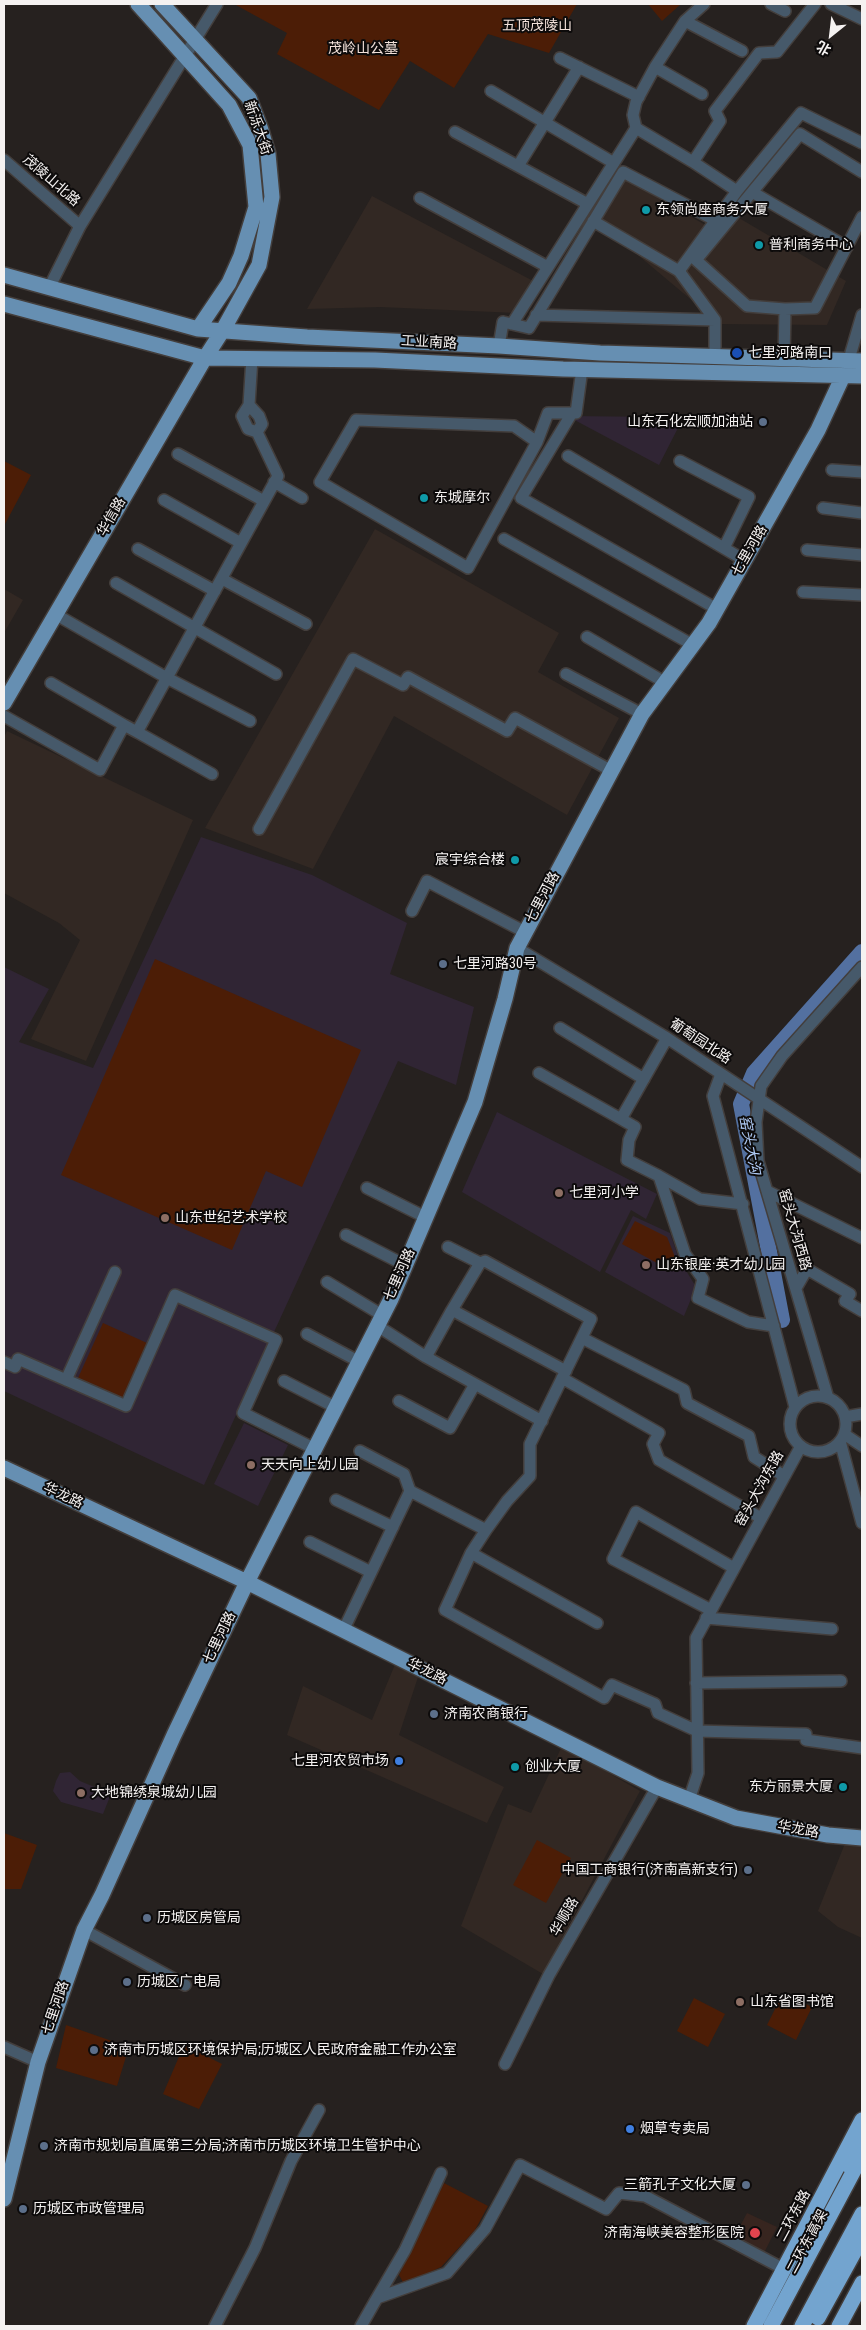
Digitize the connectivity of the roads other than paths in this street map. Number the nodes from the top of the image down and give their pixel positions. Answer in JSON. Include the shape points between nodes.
{"nodes":[{"id":1,"x":138,"y":4,"type":"edge"},
{"id":2,"x":162,"y":4,"type":"edge"},
{"id":3,"x":217,"y":4,"type":"edge"},
{"id":4,"x":704,"y":4,"type":"edge"},
{"id":5,"x":771,"y":4,"type":"edge"},
{"id":6,"x":815,"y":4,"type":"edge"},
{"id":7,"x":830,"y":4,"type":"edge"},
{"id":8,"x":785,"y":10,"type":"dead end"},
{"id":9,"x":862,"y":19,"type":"edge"},
{"id":10,"x":685,"y":21,"type":"junction"},
{"id":11,"x":194,"y":40,"type":"junction"},
{"id":12,"x":742,"y":52,"type":"dead end"},
{"id":13,"x":186,"y":56,"type":"junction"},
{"id":14,"x":560,"y":58,"type":"dead end"},
{"id":15,"x":579,"y":67,"type":"junction"},
{"id":16,"x":655,"y":67,"type":"junction"},
{"id":17,"x":491,"y":91,"type":"dead end"},
{"id":18,"x":702,"y":94,"type":"dead end"},
{"id":19,"x":639,"y":97,"type":"junction"},
{"id":20,"x":544,"y":122,"type":"junction"},
{"id":21,"x":636,"y":128,"type":"junction"},
{"id":22,"x":455,"y":132,"type":"dead end"},
{"id":23,"x":862,"y":143,"type":"edge"},
{"id":24,"x":4,"y":160,"type":"edge"},
{"id":25,"x":693,"y":162,"type":"junction"},
{"id":26,"x":614,"y":163,"type":"junction"},
{"id":27,"x":518,"y":166,"type":"junction"},
{"id":28,"x":862,"y":172,"type":"edge"},
{"id":29,"x":736,"y":191,"type":"junction"},
{"id":30,"x":752,"y":192,"type":"junction"},
{"id":31,"x":420,"y":198,"type":"dead end"},
{"id":32,"x":588,"y":204,"type":"junction"},
{"id":33,"x":862,"y":217,"type":"edge"},
{"id":34,"x":715,"y":220,"type":"junction"},
{"id":35,"x":593,"y":221,"type":"junction"},
{"id":36,"x":80,"y":226,"type":"junction"},
{"id":37,"x":846,"y":247,"type":"junction"},
{"id":38,"x":548,"y":267,"type":"junction"},
{"id":39,"x":679,"y":270,"type":"junction"},
{"id":40,"x":4,"y":275,"type":"edge"},
{"id":41,"x":49,"y":288,"type":"junction"},
{"id":42,"x":4,"y":304,"type":"edge"},
{"id":43,"x":786,"y":309,"type":"junction"},
{"id":44,"x":536,"y":315,"type":"junction"},
{"id":45,"x":862,"y":315,"type":"edge"},
{"id":46,"x":715,"y":320,"type":"junction"},
{"id":47,"x":512,"y":324,"type":"junction"},
{"id":48,"x":198,"y":329,"type":"junction"},
{"id":49,"x":223,"y":330,"type":"junction"},
{"id":50,"x":499,"y":346,"type":"junction"},
{"id":51,"x":204,"y":358,"type":"junction"},
{"id":52,"x":252,"y":358,"type":"junction"},
{"id":53,"x":716,"y":358,"type":"junction"},
{"id":54,"x":784,"y":360,"type":"junction"},
{"id":55,"x":851,"y":366,"type":"edge"},
{"id":56,"x":582,"y":370,"type":"junction"},
{"id":57,"x":862,"y":376,"type":"edge"},
{"id":58,"x":572,"y":413,"type":"junction"},
{"id":59,"x":537,"y":442,"type":"junction"},
{"id":60,"x":178,"y":454,"type":"dead end"},
{"id":61,"x":568,"y":456,"type":"dead end"},
{"id":62,"x":680,"y":461,"type":"dead end"},
{"id":63,"x":832,"y":470,"type":"dead end"},
{"id":64,"x":862,"y":472,"type":"edge"},
{"id":65,"x":274,"y":482,"type":"junction"},
{"id":66,"x":302,"y":498,"type":"dead end"},
{"id":67,"x":164,"y":500,"type":"dead end"},
{"id":68,"x":264,"y":501,"type":"junction"},
{"id":69,"x":823,"y":508,"type":"dead end"},
{"id":70,"x":862,"y":513,"type":"edge"},
{"id":71,"x":504,"y":539,"type":"dead end"},
{"id":72,"x":242,"y":543,"type":"junction"},
{"id":73,"x":724,"y":548,"type":"junction"},
{"id":74,"x":138,"y":549,"type":"dead end"},
{"id":75,"x":807,"y":550,"type":"dead end"},
{"id":76,"x":862,"y":556,"type":"edge"},
{"id":77,"x":744,"y":560,"type":"junction"},
{"id":78,"x":222,"y":579,"type":"junction"},
{"id":79,"x":116,"y":583,"type":"dead end"},
{"id":80,"x":215,"y":591,"type":"junction"},
{"id":81,"x":803,"y":592,"type":"dead end"},
{"id":82,"x":862,"y":596,"type":"edge"},
{"id":83,"x":717,"y":608,"type":"junction"},
{"id":84,"x":55,"y":614,"type":"junction"},
{"id":85,"x":306,"y":624,"type":"dead end"},
{"id":86,"x":194,"y":629,"type":"junction"},
{"id":87,"x":587,"y":637,"type":"dead end"},
{"id":88,"x":693,"y":645,"type":"junction"},
{"id":89,"x":276,"y":674,"type":"dead end"},
{"id":90,"x":566,"y":674,"type":"dead end"},
{"id":91,"x":167,"y":678,"type":"junction"},
{"id":92,"x":51,"y":683,"type":"dead end"},
{"id":93,"x":666,"y":683,"type":"junction"},
{"id":94,"x":4,"y":703,"type":"edge"},
{"id":95,"x":642,"y":714,"type":"junction"},
{"id":96,"x":4,"y":716,"type":"edge"},
{"id":97,"x":250,"y":721,"type":"dead end"},
{"id":98,"x":124,"y":725,"type":"junction"},
{"id":99,"x":138,"y":732,"type":"junction"},
{"id":100,"x":610,"y":770,"type":"junction"},
{"id":101,"x":212,"y":774,"type":"dead end"},
{"id":102,"x":259,"y":829,"type":"dead end"},
{"id":103,"x":412,"y":911,"type":"dead end"},
{"id":104,"x":525,"y":932,"type":"junction"},
{"id":105,"x":517,"y":948,"type":"junction"},
{"id":106,"x":862,"y":968,"type":"edge"},
{"id":107,"x":560,"y":1028,"type":"dead end"},
{"id":108,"x":667,"y":1038,"type":"junction"},
{"id":109,"x":539,"y":1073,"type":"dead end"},
{"id":110,"x":721,"y":1074,"type":"junction"},
{"id":111,"x":644,"y":1078,"type":"junction"},
{"id":112,"x":759,"y":1099,"type":"junction"},
{"id":113,"x":621,"y":1119,"type":"junction"},
{"id":114,"x":862,"y":1167,"type":"edge"},
{"id":115,"x":659,"y":1176,"type":"junction"},
{"id":116,"x":367,"y":1188,"type":"dead end"},
{"id":117,"x":767,"y":1191,"type":"junction"},
{"id":118,"x":743,"y":1204,"type":"junction"},
{"id":119,"x":425,"y":1217,"type":"junction"},
{"id":120,"x":346,"y":1235,"type":"dead end"},
{"id":121,"x":862,"y":1238,"type":"edge"},
{"id":122,"x":448,"y":1247,"type":"dead end"},
{"id":123,"x":480,"y":1263,"type":"junction"},
{"id":124,"x":405,"y":1265,"type":"junction"},
{"id":125,"x":115,"y":1272,"type":"dead end"},
{"id":126,"x":327,"y":1282,"type":"dead end"},
{"id":127,"x":796,"y":1288,"type":"junction"},
{"id":128,"x":452,"y":1310,"type":"junction"},
{"id":129,"x":862,"y":1312,"type":"edge"},
{"id":130,"x":379,"y":1320,"type":"junction"},
{"id":131,"x":774,"y":1326,"type":"junction"},
{"id":132,"x":307,"y":1334,"type":"dead end"},
{"id":133,"x":582,"y":1338,"type":"junction"},
{"id":134,"x":426,"y":1357,"type":"junction"},
{"id":135,"x":358,"y":1361,"type":"junction"},
{"id":136,"x":4,"y":1362,"type":"edge"},
{"id":137,"x":564,"y":1375,"type":"junction"},
{"id":138,"x":66,"y":1380,"type":"junction"},
{"id":139,"x":284,"y":1381,"type":"dead end"},
{"id":140,"x":475,"y":1384,"type":"junction"},
{"id":141,"x":828,"y":1398,"type":"junction"},
{"id":142,"x":399,"y":1401,"type":"dead end"},
{"id":143,"x":335,"y":1407,"type":"junction"},
{"id":144,"x":795,"y":1407,"type":"junction"},
{"id":145,"x":862,"y":1414,"type":"edge"},
{"id":146,"x":845,"y":1417,"type":"junction"},
{"id":147,"x":542,"y":1421,"type":"junction"},
{"id":148,"x":842,"y":1438,"type":"junction"},
{"id":149,"x":801,"y":1446,"type":"junction"},
{"id":150,"x":862,"y":1446,"type":"edge"},
{"id":151,"x":315,"y":1449,"type":"junction"},
{"id":152,"x":360,"y":1451,"type":"dead end"},
{"id":153,"x":4,"y":1468,"type":"edge"},
{"id":154,"x":784,"y":1476,"type":"junction"},
{"id":155,"x":410,"y":1491,"type":"junction"},
{"id":156,"x":859,"y":1497,"type":"edge"},
{"id":157,"x":336,"y":1500,"type":"dead end"},
{"id":158,"x":761,"y":1518,"type":"junction"},
{"id":159,"x":862,"y":1523,"type":"edge"},
{"id":160,"x":393,"y":1527,"type":"junction"},
{"id":161,"x":486,"y":1530,"type":"junction"},
{"id":162,"x":310,"y":1542,"type":"dead end"},
{"id":163,"x":471,"y":1553,"type":"junction"},
{"id":164,"x":734,"y":1568,"type":"junction"},
{"id":165,"x":371,"y":1572,"type":"junction"},
{"id":166,"x":247,"y":1582,"type":"junction"},
{"id":167,"x":709,"y":1614,"type":"junction"},
{"id":168,"x":597,"y":1623,"type":"dead end"},
{"id":169,"x":832,"y":1628,"type":"dead end"},
{"id":170,"x":343,"y":1631,"type":"junction"},
{"id":171,"x":841,"y":1681,"type":"dead end"},
{"id":172,"x":696,"y":1683,"type":"junction"},
{"id":173,"x":697,"y":1731,"type":"junction"},
{"id":174,"x":862,"y":1748,"type":"edge"},
{"id":175,"x":657,"y":1787,"type":"junction"},
{"id":176,"x":689,"y":1800,"type":"junction"},
{"id":177,"x":862,"y":1838,"type":"edge"},
{"id":178,"x":84,"y":1930,"type":"junction"},
{"id":179,"x":184,"y":1985,"type":"dead end"},
{"id":180,"x":4,"y":2047,"type":"edge"},
{"id":181,"x":38,"y":2062,"type":"junction"},
{"id":182,"x":504,"y":2064,"type":"dead end"},
{"id":183,"x":319,"y":2110,"type":"dead end"},
{"id":184,"x":862,"y":2120,"type":"edge"},
{"id":185,"x":862,"y":2143,"type":"edge"},
{"id":186,"x":862,"y":2155,"type":"edge"},
{"id":187,"x":441,"y":2173,"type":"dead end"},
{"id":188,"x":862,"y":2173,"type":"edge"},
{"id":189,"x":4,"y":2199,"type":"edge"},
{"id":190,"x":862,"y":2214,"type":"edge"},
{"id":191,"x":862,"y":2238,"type":"edge"},
{"id":192,"x":862,"y":2254,"type":"edge"},
{"id":193,"x":784,"y":2269,"type":"junction"},
{"id":194,"x":862,"y":2283,"type":"edge"},
{"id":195,"x":377,"y":2298,"type":"junction"},
{"id":196,"x":214,"y":2326,"type":"edge"},
{"id":197,"x":361,"y":2326,"type":"edge"},
{"id":198,"x":754,"y":2326,"type":"edge"},
{"id":199,"x":762,"y":2326,"type":"edge"},
{"id":200,"x":771,"y":2326,"type":"edge"},
{"id":201,"x":782,"y":2326,"type":"edge"},
{"id":202,"x":802,"y":2326,"type":"edge"},
{"id":203,"x":814,"y":2326,"type":"edge"},
{"id":204,"x":824,"y":2326,"type":"edge"},
{"id":205,"x":840,"y":2326,"type":"edge"}],
"edges":[{"from":1,"to":13,"type":"main road","name":"新泺大街"},
{"from":2,"to":11,"type":"main road","name":"新泺大街"},
{"from":3,"to":11,"type":"street"},
{"from":4,"to":10,"type":"street"},
{"from":5,"to":8,"type":"street"},
{"from":6,"to":25,"type":"street","via":[[777,52],[759,52],[715,111],[720,121]]},
{"from":7,"to":9,"type":"street"},
{"from":10,"to":12,"type":"street"},
{"from":10,"to":16,"type":"street"},
{"from":11,"to":13,"type":"street"},
{"from":11,"to":49,"type":"main road","name":"新泺大街","via":[[249,98],[268,154],[272,197],[259,265]]},
{"from":13,"to":36,"type":"street"},
{"from":13,"to":48,"type":"main road","name":"新泺大街","via":[[229,106],[250,145],[256,208],[229,283]]},
{"from":14,"to":15,"type":"street"},
{"from":15,"to":19,"type":"street"},
{"from":15,"to":20,"type":"street"},
{"from":16,"to":18,"type":"street"},
{"from":16,"to":19,"type":"street"},
{"from":17,"to":20,"type":"street"},
{"from":19,"to":21,"type":"street","via":[[633,115]]},
{"from":20,"to":26,"type":"street"},
{"from":20,"to":27,"type":"street"},
{"from":21,"to":25,"type":"street"},
{"from":21,"to":26,"type":"street"},
{"from":22,"to":27,"type":"street"},
{"from":23,"to":29,"type":"street","via":[[801,113]]},
{"from":24,"to":36,"type":"street","name":"茂陵山北路"},
{"from":25,"to":29,"type":"street"},
{"from":26,"to":32,"type":"street"},
{"from":27,"to":32,"type":"street"},
{"from":28,"to":30,"type":"street","via":[[800,134]]},
{"from":29,"to":34,"type":"street"},
{"from":30,"to":37,"type":"street"},
{"from":30,"to":43,"type":"street","via":[[696,260],[747,306]]},
{"from":31,"to":38,"type":"street"},
{"from":32,"to":38,"type":"street"},
{"from":33,"to":37,"type":"street"},
{"from":34,"to":35,"type":"street","via":[[623,172]]},
{"from":34,"to":39,"type":"street"},
{"from":35,"to":39,"type":"street"},
{"from":35,"to":44,"type":"street"},
{"from":36,"to":41,"type":"street"},
{"from":37,"to":43,"type":"street","via":[[815,308]]},
{"from":38,"to":47,"type":"street"},
{"from":39,"to":46,"type":"street"},
{"from":40,"to":41,"type":"main road","name":"工业南路"},
{"from":41,"to":48,"type":"main road","name":"工业南路"},
{"from":42,"to":51,"type":"main road","name":"工业南路"},
{"from":43,"to":54,"type":"street"},
{"from":44,"to":46,"type":"street"},
{"from":44,"to":47,"type":"street","via":[[529,328]]},
{"from":45,"to":55,"type":"street"},
{"from":46,"to":53,"type":"street"},
{"from":47,"to":50,"type":"street","via":[[503,322]]},
{"from":48,"to":49,"type":"main road","name":"工业南路"},
{"from":48,"to":51,"type":"main road"},
{"from":49,"to":50,"type":"main road","name":"工业南路"},
{"from":49,"to":51,"type":"main road","name":"新泺大街"},
{"from":50,"to":53,"type":"main road","name":"工业南路"},
{"from":51,"to":52,"type":"main road","name":"工业南路"},
{"from":51,"to":84,"type":"main road","name":"华信路"},
{"from":52,"to":56,"type":"main road","name":"工业南路"},
{"from":52,"to":65,"type":"street","via":[[249,405],[262,424],[257,432],[278,476]]},
{"from":53,"to":54,"type":"main road","name":"工业南路"},
{"from":54,"to":55,"type":"main road","name":"工业南路"},
{"from":55,"to":56,"type":"main road","name":"工业南路"},
{"from":55,"to":57,"type":"main road","name":"工业南路"},
{"from":55,"to":77,"type":"main road","name":"七里河路","via":[[814,439]]},
{"from":56,"to":58,"type":"street","via":[[576,413]]},
{"from":58,"to":59,"type":"street","via":[[548,413]]},
{"from":58,"to":83,"type":"street","via":[[521,498]]},
{"from":59,"to":59,"type":"street","via":[[514,426],[356,420],[320,482],[468,568]]},
{"from":60,"to":68,"type":"street"},
{"from":61,"to":73,"type":"street"},
{"from":62,"to":73,"type":"street","via":[[749,497]]},
{"from":63,"to":64,"type":"street"},
{"from":65,"to":66,"type":"street"},
{"from":65,"to":68,"type":"street"},
{"from":67,"to":72,"type":"street"},
{"from":68,"to":72,"type":"street"},
{"from":69,"to":70,"type":"street"},
{"from":71,"to":88,"type":"street"},
{"from":72,"to":78,"type":"street"},
{"from":73,"to":77,"type":"street"},
{"from":74,"to":80,"type":"street"},
{"from":75,"to":76,"type":"street"},
{"from":77,"to":83,"type":"main road","name":"七里河路"},
{"from":78,"to":80,"type":"street"},
{"from":78,"to":85,"type":"street"},
{"from":79,"to":86,"type":"street"},
{"from":80,"to":86,"type":"street"},
{"from":81,"to":82,"type":"street"},
{"from":83,"to":88,"type":"main road","name":"七里河路"},
{"from":84,"to":91,"type":"street"},
{"from":84,"to":94,"type":"main road","name":"华信路"},
{"from":86,"to":89,"type":"street"},
{"from":86,"to":91,"type":"street"},
{"from":87,"to":93,"type":"street"},
{"from":88,"to":93,"type":"main road","name":"七里河路"},
{"from":90,"to":95,"type":"street"},
{"from":91,"to":97,"type":"street"},
{"from":91,"to":99,"type":"street"},
{"from":92,"to":98,"type":"street"},
{"from":93,"to":95,"type":"main road","name":"七里河路"},
{"from":95,"to":100,"type":"main road","name":"七里河路","via":[[625,749]]},
{"from":96,"to":98,"type":"street","via":[[100,770]]},
{"from":98,"to":99,"type":"street"},
{"from":99,"to":101,"type":"street"},
{"from":100,"to":102,"type":"street","via":[[514,718],[507,731],[408,676],[403,685],[353,659]]},
{"from":100,"to":104,"type":"main road","name":"七里河路"},
{"from":103,"to":104,"type":"street","via":[[427,881]]},
{"from":104,"to":105,"type":"main road","name":"七里河路"},
{"from":105,"to":108,"type":"street","name":"葡萄园北路"},
{"from":105,"to":119,"type":"main road","name":"七里河路","via":[[475,1102]]},
{"from":106,"to":112,"type":"street","name":"窑头大沟西路","via":[[782,1056],[761,1086]]},
{"from":107,"to":111,"type":"street"},
{"from":108,"to":110,"type":"street","name":"葡萄园北路"},
{"from":108,"to":111,"type":"street"},
{"from":109,"to":113,"type":"street"},
{"from":110,"to":112,"type":"street","name":"葡萄园北路"},
{"from":110,"to":118,"type":"street","name":"窑头大沟东路","via":[[713,1096]]},
{"from":111,"to":113,"type":"street"},
{"from":112,"to":114,"type":"street","name":"葡萄园北路"},
{"from":112,"to":117,"type":"street","name":"窑头大沟西路","via":[[756,1122],[758,1160]]},
{"from":113,"to":115,"type":"street","via":[[635,1127],[629,1140],[627,1160]]},
{"from":115,"to":118,"type":"street","via":[[700,1199]]},
{"from":115,"to":131,"type":"street","via":[[685,1254],[703,1279],[698,1298],[748,1322]]},
{"from":116,"to":119,"type":"street"},
{"from":117,"to":121,"type":"street"},
{"from":117,"to":127,"type":"street","name":"窑头大沟西路"},
{"from":118,"to":131,"type":"street","name":"窑头大沟东路"},
{"from":119,"to":124,"type":"main road","name":"七里河路"},
{"from":120,"to":124,"type":"street"},
{"from":122,"to":123,"type":"street"},
{"from":123,"to":128,"type":"street"},
{"from":123,"to":133,"type":"street","via":[[484,1261],[591,1319]]},
{"from":124,"to":130,"type":"main road","name":"七里河路"},
{"from":125,"to":138,"type":"street"},
{"from":126,"to":130,"type":"street"},
{"from":127,"to":129,"type":"street","via":[[807,1269],[850,1294],[845,1301]]},
{"from":127,"to":141,"type":"street","name":"窑头大沟西路"},
{"from":128,"to":134,"type":"street"},
{"from":128,"to":137,"type":"street"},
{"from":130,"to":134,"type":"street"},
{"from":130,"to":135,"type":"main road","name":"七里河路"},
{"from":131,"to":144,"type":"street","name":"窑头大沟东路"},
{"from":132,"to":135,"type":"street"},
{"from":133,"to":137,"type":"street"},
{"from":133,"to":154,"type":"street","via":[[684,1390],[687,1403],[748,1436],[754,1458]]},
{"from":134,"to":140,"type":"street"},
{"from":135,"to":143,"type":"main road","name":"七里河路"},
{"from":136,"to":138,"type":"street","via":[[15,1367],[18,1359]]},
{"from":137,"to":147,"type":"street"},
{"from":137,"to":158,"type":"street","via":[[659,1433],[653,1444],[659,1460]]},
{"from":138,"to":151,"type":"street","via":[[126,1406],[175,1295],[276,1340],[243,1413]]},
{"from":139,"to":143,"type":"street"},
{"from":140,"to":142,"type":"street","via":[[450,1428]]},
{"from":140,"to":147,"type":"street"},
{"from":141,"to":144,"type":"street","via":[[810,1397]]},
{"from":141,"to":146,"type":"street","name":"窑头大沟西路","via":[[836,1402]]},
{"from":143,"to":151,"type":"main road","name":"七里河路"},
{"from":144,"to":149,"type":"street","name":"窑头大沟东路","via":[[791,1415],[791,1432]]},
{"from":145,"to":146,"type":"street"},
{"from":146,"to":148,"type":"street"},
{"from":147,"to":161,"type":"street","via":[[530,1444],[530,1476],[507,1500]]},
{"from":148,"to":149,"type":"street","via":[[834,1447],[817,1452]]},
{"from":148,"to":150,"type":"street"},
{"from":148,"to":156,"type":"street"},
{"from":149,"to":154,"type":"street","name":"窑头大沟东路"},
{"from":151,"to":166,"type":"main road","name":"七里河路"},
{"from":152,"to":155,"type":"street","via":[[404,1474]]},
{"from":153,"to":166,"type":"main road","name":"华龙路"},
{"from":154,"to":158,"type":"street","name":"窑头大沟东路"},
{"from":155,"to":160,"type":"street"},
{"from":155,"to":161,"type":"street"},
{"from":156,"to":159,"type":"street"},
{"from":157,"to":160,"type":"street"},
{"from":158,"to":164,"type":"street","name":"窑头大沟东路"},
{"from":160,"to":165,"type":"street"},
{"from":161,"to":163,"type":"street"},
{"from":162,"to":165,"type":"street"},
{"from":163,"to":168,"type":"street"},
{"from":163,"to":173,"type":"street","via":[[445,1610],[604,1698],[612,1685],[655,1704],[658,1713]]},
{"from":164,"to":167,"type":"street","name":"窑头大沟东路"},
{"from":164,"to":167,"type":"street","via":[[636,1512],[613,1559]]},
{"from":165,"to":170,"type":"street"},
{"from":166,"to":170,"type":"main road","name":"华龙路"},
{"from":166,"to":178,"type":"main road","name":"七里河路"},
{"from":167,"to":169,"type":"street"},
{"from":167,"to":172,"type":"street","name":"窑头大沟东路","via":[[696,1638]]},
{"from":170,"to":175,"type":"main road","name":"华龙路"},
{"from":171,"to":172,"type":"street"},
{"from":172,"to":173,"type":"street","name":"窑头大沟东路"},
{"from":173,"to":174,"type":"street","via":[[806,1734],[806,1740]]},
{"from":173,"to":176,"type":"street","name":"窑头大沟东路","via":[[698,1773]]},
{"from":175,"to":176,"type":"main road","name":"华龙路"},
{"from":175,"to":182,"type":"street","name":"华顺路","via":[[548,1975]]},
{"from":176,"to":177,"type":"main road","name":"华龙路","via":[[736,1818]]},
{"from":178,"to":179,"type":"street"},
{"from":178,"to":181,"type":"main road","name":"七里河路"},
{"from":180,"to":181,"type":"street"},
{"from":181,"to":189,"type":"main road","name":"七里河路"},
{"from":183,"to":196,"type":"street","via":[[291,2161],[255,2248]]},
{"from":184,"to":193,"type":"highway","name":"二环东路"},
{"from":185,"to":199,"type":"highway"},
{"from":186,"to":200,"type":"highway"},
{"from":187,"to":195,"type":"street","via":[[405,2250]]},
{"from":188,"to":201,"type":"highway","name":"二环东高架"},
{"from":190,"to":202,"type":"highway"},
{"from":191,"to":203,"type":"highway"},
{"from":192,"to":204,"type":"highway"},
{"from":193,"to":195,"type":"street","via":[[645,2196],[619,2193],[606,2209],[520,2165],[485,2229],[447,2272]]},
{"from":193,"to":198,"type":"highway","name":"二环东路"},
{"from":194,"to":205,"type":"highway"},
{"from":195,"to":197,"type":"street"}]}
